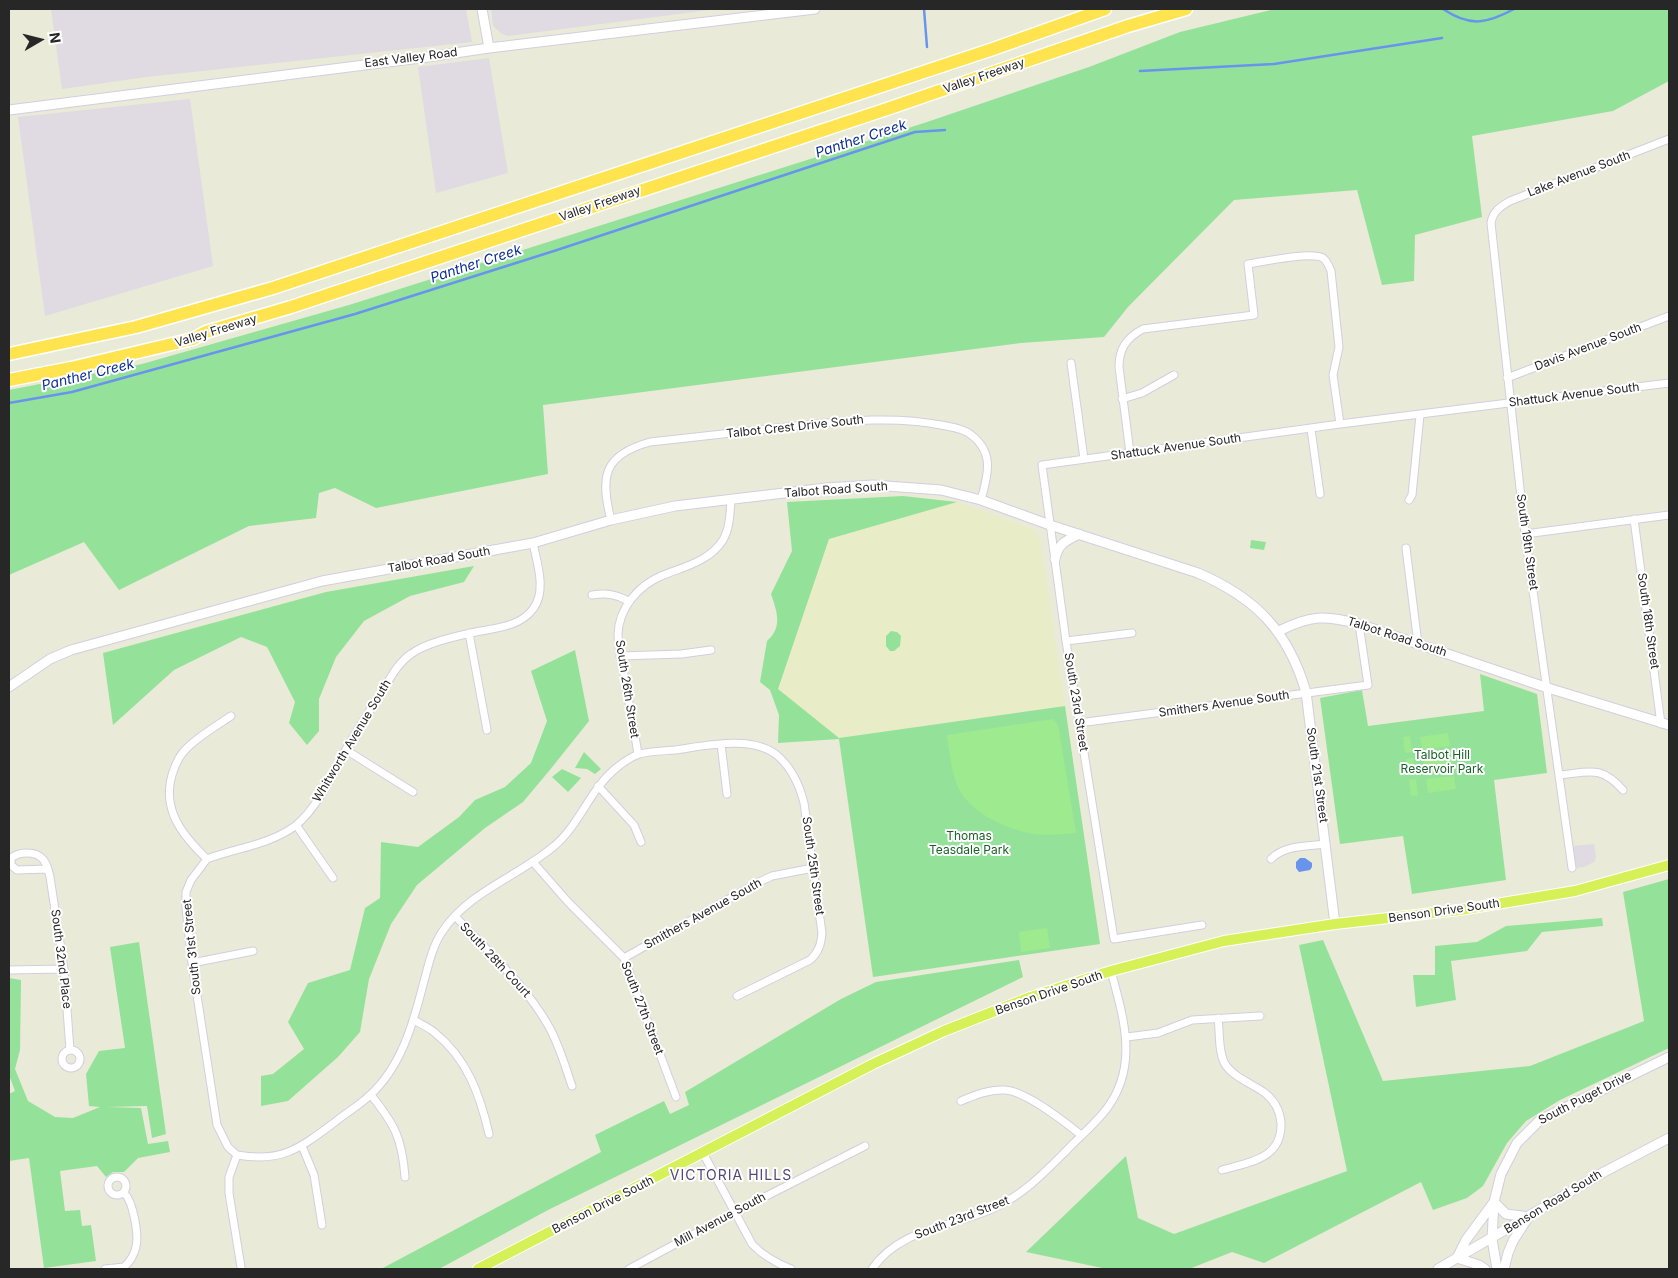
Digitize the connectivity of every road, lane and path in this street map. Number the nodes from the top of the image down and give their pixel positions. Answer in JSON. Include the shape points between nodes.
{"nodes":[{"id":1,"x":482,"y":9,"type":"edge"},
{"id":2,"x":814,"y":9,"type":"edge"},
{"id":3,"x":1105,"y":9,"type":"edge"},
{"id":4,"x":1161,"y":9,"type":"edge"},
{"id":5,"x":1186,"y":9,"type":"edge"},
{"id":6,"x":1128,"y":26,"type":"junction"},
{"id":7,"x":488,"y":48,"type":"junction"},
{"id":8,"x":9,"y":110,"type":"edge"},
{"id":9,"x":1669,"y":140,"type":"edge"},
{"id":10,"x":1492,"y":216,"type":"joint"},
{"id":11,"x":1669,"y":316,"type":"edge"},
{"id":12,"x":206,"y":332,"type":"junction"},
{"id":13,"x":9,"y":354,"type":"edge"},
{"id":14,"x":1071,"y":363,"type":"dead end"},
{"id":15,"x":9,"y":373,"type":"edge"},
{"id":16,"x":1174,"y":375,"type":"dead end"},
{"id":17,"x":1507,"y":378,"type":"junction"},
{"id":18,"x":9,"y":380,"type":"edge"},
{"id":19,"x":1669,"y":383,"type":"edge"},
{"id":20,"x":1122,"y":399,"type":"junction"},
{"id":21,"x":1510,"y":404,"type":"junction"},
{"id":22,"x":1420,"y":415,"type":"junction"},
{"id":23,"x":1340,"y":424,"type":"junction"},
{"id":24,"x":1310,"y":429,"type":"junction"},
{"id":25,"x":1130,"y":453,"type":"junction"},
{"id":26,"x":1084,"y":459,"type":"junction"},
{"id":27,"x":1042,"y":465,"type":"joint"},
{"id":28,"x":1320,"y":494,"type":"dead end"},
{"id":29,"x":731,"y":499,"type":"junction"},
{"id":30,"x":980,"y":500,"type":"junction"},
{"id":31,"x":1409,"y":500,"type":"dead end"},
{"id":32,"x":1669,"y":515,"type":"edge"},
{"id":33,"x":1634,"y":519,"type":"junction"},
{"id":34,"x":611,"y":520,"type":"junction"},
{"id":35,"x":1050,"y":525,"type":"junction"},
{"id":36,"x":1079,"y":534,"type":"junction"},
{"id":37,"x":1525,"y":534,"type":"junction"},
{"id":38,"x":533,"y":543,"type":"junction"},
{"id":39,"x":1406,"y":548,"type":"dead end"},
{"id":40,"x":1055,"y":559,"type":"junction"},
{"id":41,"x":592,"y":594,"type":"dead end"},
{"id":42,"x":628,"y":601,"type":"junction"},
{"id":43,"x":1360,"y":624,"type":"junction"},
{"id":44,"x":1278,"y":631,"type":"junction"},
{"id":45,"x":469,"y":633,"type":"junction"},
{"id":46,"x":1132,"y":633,"type":"dead end"},
{"id":47,"x":1066,"y":641,"type":"junction"},
{"id":48,"x":1418,"y":644,"type":"junction"},
{"id":49,"x":711,"y":650,"type":"dead end"},
{"id":50,"x":620,"y":656,"type":"junction"},
{"id":51,"x":9,"y":686,"type":"edge"},
{"id":52,"x":1548,"y":688,"type":"junction"},
{"id":53,"x":1306,"y":692,"type":"junction"},
{"id":54,"x":231,"y":716,"type":"dead end"},
{"id":55,"x":1080,"y":723,"type":"junction"},
{"id":56,"x":1665,"y":725,"type":"edge"},
{"id":57,"x":487,"y":730,"type":"dead end"},
{"id":58,"x":721,"y":744,"type":"junction"},
{"id":59,"x":346,"y":750,"type":"junction"},
{"id":60,"x":638,"y":754,"type":"junction"},
{"id":61,"x":1560,"y":775,"type":"junction"},
{"id":62,"x":598,"y":786,"type":"junction"},
{"id":63,"x":1623,"y":790,"type":"dead end"},
{"id":64,"x":413,"y":792,"type":"dead end"},
{"id":65,"x":727,"y":794,"type":"dead end"},
{"id":66,"x":296,"y":825,"type":"junction"},
{"id":67,"x":641,"y":842,"type":"dead end"},
{"id":68,"x":1326,"y":844,"type":"junction"},
{"id":69,"x":207,"y":859,"type":"junction"},
{"id":70,"x":1271,"y":859,"type":"dead end"},
{"id":71,"x":533,"y":862,"type":"junction"},
{"id":72,"x":1669,"y":865,"type":"edge"},
{"id":73,"x":813,"y":868,"type":"junction"},
{"id":74,"x":1572,"y":868,"type":"dead end"},
{"id":75,"x":48,"y":869,"type":"junction"},
{"id":76,"x":333,"y":878,"type":"dead end"},
{"id":77,"x":455,"y":916,"type":"junction"},
{"id":78,"x":1335,"y":924,"type":"junction"},
{"id":79,"x":1202,"y":925,"type":"dead end"},
{"id":80,"x":253,"y":950,"type":"dead end"},
{"id":81,"x":624,"y":958,"type":"junction"},
{"id":82,"x":192,"y":963,"type":"junction"},
{"id":83,"x":64,"y":968,"type":"junction"},
{"id":84,"x":9,"y":970,"type":"edge"},
{"id":85,"x":1111,"y":972,"type":"junction"},
{"id":86,"x":737,"y":996,"type":"dead end"},
{"id":87,"x":1260,"y":1016,"type":"dead end"},
{"id":88,"x":1218,"y":1018,"type":"junction"},
{"id":89,"x":414,"y":1020,"type":"junction"},
{"id":90,"x":1127,"y":1036,"type":"junction"},
{"id":91,"x":70,"y":1050,"type":"dead end"},
{"id":92,"x":1669,"y":1056,"type":"edge"},
{"id":93,"x":572,"y":1086,"type":"dead end"},
{"id":94,"x":370,"y":1095,"type":"junction"},
{"id":95,"x":676,"y":1097,"type":"dead end"},
{"id":96,"x":961,"y":1101,"type":"dead end"},
{"id":97,"x":489,"y":1134,"type":"dead end"},
{"id":98,"x":1081,"y":1135,"type":"junction"},
{"id":99,"x":1669,"y":1138,"type":"edge"},
{"id":100,"x":302,"y":1146,"type":"junction"},
{"id":101,"x":865,"y":1146,"type":"dead end"},
{"id":102,"x":703,"y":1153,"type":"junction"},
{"id":103,"x":237,"y":1155,"type":"junction"},
{"id":104,"x":1222,"y":1170,"type":"dead end"},
{"id":105,"x":406,"y":1177,"type":"dead end"},
{"id":106,"x":124,"y":1193,"type":"dead end"},
{"id":107,"x":1494,"y":1202,"type":"junction"},
{"id":108,"x":735,"y":1212,"type":"junction"},
{"id":109,"x":1529,"y":1217,"type":"junction"},
{"id":110,"x":322,"y":1225,"type":"dead end"},
{"id":111,"x":1492,"y":1239,"type":"junction"},
{"id":112,"x":1457,"y":1258,"type":"junction"},
{"id":113,"x":240,"y":1267,"type":"dead end"},
{"id":114,"x":124,"y":1268,"type":"edge"},
{"id":115,"x":105,"y":1269,"type":"edge"},
{"id":116,"x":478,"y":1269,"type":"edge"},
{"id":117,"x":630,"y":1269,"type":"edge"},
{"id":118,"x":791,"y":1269,"type":"edge"},
{"id":119,"x":872,"y":1269,"type":"edge"},
{"id":120,"x":1438,"y":1269,"type":"edge"},
{"id":121,"x":1485,"y":1269,"type":"edge"},
{"id":122,"x":1497,"y":1269,"type":"edge"},
{"id":123,"x":1504,"y":1269,"type":"edge"}],
"edges":[{"from":1,"to":7,"type":"street"},
{"from":2,"to":7,"type":"street","name":"East Valley Road"},
{"from":3,"to":13,"type":"highway","name":"Valley Freeway","via":[[273,288],[136,327]]},
{"from":4,"to":6,"type":"highway","via":[[1138,16]]},
{"from":5,"to":6,"type":"highway","name":"Valley Freeway"},
{"from":6,"to":12,"type":"highway","name":"Valley Freeway","via":[[292,307]]},
{"from":7,"to":8,"type":"street","name":"East Valley Road"},
{"from":9,"to":10,"type":"street","name":"Lake Avenue South","via":[[1510,201]]},
{"from":10,"to":17,"type":"street","name":"South 19th Street"},
{"from":11,"to":17,"type":"street","name":"Davis Avenue South"},
{"from":12,"to":15,"type":"highway","via":[[187,333],[84,359]]},
{"from":12,"to":18,"type":"highway","name":"Valley Freeway","via":[[193,339],[146,351]]},
{"from":14,"to":26,"type":"street"},
{"from":16,"to":20,"type":"street","via":[[1142,393]]},
{"from":17,"to":21,"type":"street","name":"South 19th Street"},
{"from":19,"to":21,"type":"street","name":"Shattuck Avenue South"},
{"from":20,"to":23,"type":"street","via":[[1119,357],[1122,347],[1134,334],[1142,329],[1254,315],[1248,264],[1309,255],[1322,258],[1331,271],[1339,347],[1332,375]]},
{"from":20,"to":25,"type":"street"},
{"from":21,"to":22,"type":"street","name":"Shattuck Avenue South"},
{"from":21,"to":37,"type":"street","name":"South 19th Street"},
{"from":22,"to":23,"type":"street","name":"Shattuck Avenue South"},
{"from":22,"to":31,"type":"street"},
{"from":23,"to":24,"type":"street","name":"Shattuck Avenue South"},
{"from":24,"to":25,"type":"street","name":"Shattuck Avenue South"},
{"from":24,"to":28,"type":"street"},
{"from":25,"to":26,"type":"street","name":"Shattuck Avenue South"},
{"from":26,"to":27,"type":"street","name":"Shattuck Avenue South"},
{"from":27,"to":35,"type":"street","name":"South 23rd Street"},
{"from":29,"to":30,"type":"street","name":"Talbot Road South","via":[[873,485],[941,490]]},
{"from":29,"to":34,"type":"street","name":"Talbot Road South","via":[[675,506]]},
{"from":29,"to":42,"type":"street","name":"South 26th Street","via":[[728,528],[713,552],[689,566],[660,576]]},
{"from":30,"to":34,"type":"street","name":"Talbot Crest Drive South","via":[[989,465],[982,448],[970,434],[931,423],[877,419],[650,442],[637,446],[616,459],[608,470],[605,485]]},
{"from":30,"to":35,"type":"street","name":"Talbot Road South"},
{"from":32,"to":33,"type":"street"},
{"from":33,"to":37,"type":"street"},
{"from":33,"to":56,"type":"street","name":"South 18th Street"},
{"from":34,"to":38,"type":"street","name":"Talbot Road South"},
{"from":35,"to":36,"type":"street","name":"Talbot Road South"},
{"from":35,"to":40,"type":"street","name":"South 23rd Street"},
{"from":36,"to":40,"type":"street","via":[[1066,540],[1057,550]]},
{"from":36,"to":44,"type":"street","name":"Talbot Road South","via":[[1218,582],[1254,606]]},
{"from":37,"to":52,"type":"street","name":"South 19th Street"},
{"from":38,"to":45,"type":"street","name":"Whitworth Avenue South","via":[[540,579],[537,604],[513,624]]},
{"from":38,"to":51,"type":"street","name":"Talbot Road South","via":[[322,581],[130,633],[63,653]]},
{"from":39,"to":48,"type":"street"},
{"from":40,"to":47,"type":"street","name":"South 23rd Street"},
{"from":41,"to":42,"type":"street","via":[[618,595]]},
{"from":42,"to":50,"type":"street","name":"South 26th Street","via":[[618,633]]},
{"from":43,"to":44,"type":"street","name":"Talbot Road South","via":[[1322,617],[1296,622]]},
{"from":43,"to":48,"type":"street","name":"Talbot Road South"},
{"from":43,"to":53,"type":"street","name":"Smithers Avenue South","via":[[1368,685]]},
{"from":44,"to":53,"type":"street","name":"South 21st Street","via":[[1301,674]]},
{"from":45,"to":57,"type":"street"},
{"from":45,"to":59,"type":"street","name":"Whitworth Avenue South","via":[[411,653],[399,665]]},
{"from":46,"to":47,"type":"street"},
{"from":47,"to":55,"type":"street","name":"South 23rd Street"},
{"from":48,"to":52,"type":"street","name":"Talbot Road South"},
{"from":49,"to":50,"type":"street"},
{"from":50,"to":60,"type":"street","name":"South 26th Street"},
{"from":52,"to":56,"type":"street","name":"Talbot Road South"},
{"from":52,"to":61,"type":"street","name":"South 19th Street"},
{"from":53,"to":55,"type":"street","name":"Smithers Avenue South"},
{"from":53,"to":68,"type":"street","name":"South 21st Street"},
{"from":54,"to":69,"type":"street","via":[[187,747],[179,756],[170,783],[172,813],[190,843]]},
{"from":55,"to":79,"type":"street","name":"South 23rd Street","via":[[1114,939]]},
{"from":58,"to":60,"type":"street","name":"South 25th Street"},
{"from":58,"to":65,"type":"street"},
{"from":58,"to":73,"type":"street","name":"South 25th Street","via":[[748,744],[779,757],[795,779],[804,803]]},
{"from":59,"to":64,"type":"street"},
{"from":59,"to":66,"type":"street","name":"Whitworth Avenue South","via":[[314,805]]},
{"from":60,"to":62,"type":"street"},
{"from":61,"to":63,"type":"street","via":[[1604,773]]},
{"from":61,"to":74,"type":"street","name":"South 19th Street"},
{"from":62,"to":67,"type":"street","via":[[634,825]]},
{"from":62,"to":71,"type":"street","via":[[555,846]]},
{"from":66,"to":69,"type":"street","name":"Whitworth Avenue South","via":[[262,843]]},
{"from":66,"to":76,"type":"street"},
{"from":68,"to":70,"type":"street","via":[[1286,849]]},
{"from":68,"to":78,"type":"street","name":"South 21st Street"},
{"from":69,"to":82,"type":"street","name":"South 31st Street","via":[[186,892]]},
{"from":71,"to":77,"type":"street","via":[[468,903]]},
{"from":71,"to":81,"type":"street","name":"South 27th Street"},
{"from":72,"to":78,"type":"main road","name":"Benson Drive South","via":[[1575,891],[1460,910]]},
{"from":73,"to":81,"type":"street","name":"Smithers Avenue South","via":[[772,876],[759,882]]},
{"from":73,"to":86,"type":"street","name":"South 25th Street","via":[[822,933],[816,954]]},
{"from":75,"to":75,"type":"street","via":[[37,854],[17,854],[11,858],[11,865],[17,870]]},
{"from":75,"to":83,"type":"street","name":"South 32nd Place"},
{"from":77,"to":89,"type":"street","via":[[441,933],[431,958]]},
{"from":77,"to":93,"type":"street","name":"South 28th Court","via":[[522,986],[549,1026]]},
{"from":78,"to":85,"type":"main road","name":"Benson Drive South","via":[[1224,941]]},
{"from":80,"to":82,"type":"street"},
{"from":81,"to":95,"type":"street","name":"South 27th Street"},
{"from":82,"to":103,"type":"street","name":"South 31st Street","via":[[216,1125],[228,1147]]},
{"from":83,"to":84,"type":"street"},
{"from":83,"to":91,"type":"street","name":"South 32nd Place"},
{"from":85,"to":90,"type":"street","name":"South 23rd Street"},
{"from":85,"to":102,"type":"main road","name":"Benson Drive South","via":[[1028,998],[944,1032],[873,1064]]},
{"from":87,"to":88,"type":"street"},
{"from":88,"to":90,"type":"street","via":[[1192,1020],[1158,1033]]},
{"from":88,"to":104,"type":"street","via":[[1225,1062],[1234,1073],[1274,1102],[1281,1120],[1279,1140],[1269,1153]]},
{"from":89,"to":94,"type":"street","via":[[392,1068]]},
{"from":89,"to":97,"type":"street","via":[[433,1030],[461,1061],[482,1103]]},
{"from":90,"to":98,"type":"street","name":"South 23rd Street","via":[[1124,1072],[1118,1089],[1109,1106]]},
{"from":92,"to":107,"type":"street","name":"South Puget Drive","via":[[1540,1120],[1517,1143],[1508,1158]]},
{"from":94,"to":100,"type":"street"},
{"from":94,"to":105,"type":"street","via":[[397,1133]]},
{"from":96,"to":98,"type":"street","via":[[994,1090],[1013,1090],[1054,1114]]},
{"from":98,"to":119,"type":"street","name":"South 23rd Street","via":[[1015,1198],[916,1234],[898,1243]]},
{"from":99,"to":109,"type":"street","name":"Benson Road South"},
{"from":100,"to":103,"type":"street","via":[[266,1158]]},
{"from":100,"to":110,"type":"street","via":[[314,1175]]},
{"from":101,"to":108,"type":"street","name":"Mill Avenue South"},
{"from":102,"to":108,"type":"street"},
{"from":102,"to":116,"type":"main road","name":"Benson Drive South"},
{"from":103,"to":113,"type":"street","via":[[229,1177],[229,1193]]},
{"from":106,"to":114,"type":"street","via":[[131,1203],[137,1244]]},
{"from":107,"to":109,"type":"street","via":[[1506,1214]]},
{"from":107,"to":111,"type":"street","name":"South Puget Drive"},
{"from":107,"to":112,"type":"street"},
{"from":108,"to":117,"type":"street","name":"Mill Avenue South"},
{"from":108,"to":118,"type":"street","via":[[760,1253]]},
{"from":109,"to":111,"type":"street","name":"Benson Road South"},
{"from":109,"to":123,"type":"street","via":[[1513,1241]]},
{"from":111,"to":112,"type":"street","name":"Benson Road South"},
{"from":111,"to":122,"type":"street","name":"South Puget Drive"},
{"from":112,"to":120,"type":"street","name":"Benson Road South"},
{"from":112,"to":121,"type":"street"},
{"from":114,"to":115,"type":"street"}]}
